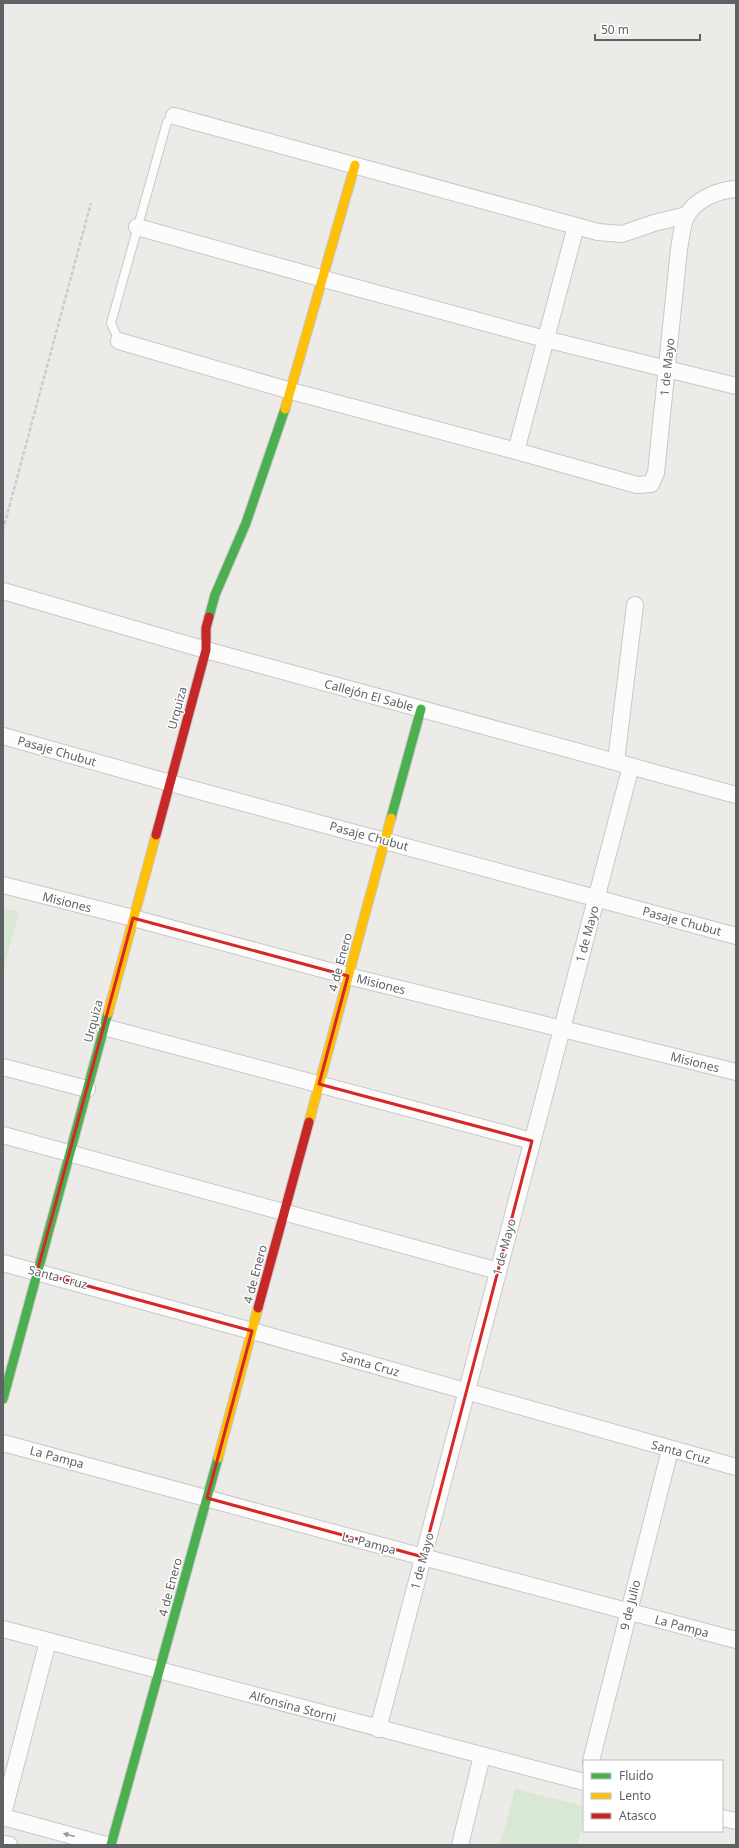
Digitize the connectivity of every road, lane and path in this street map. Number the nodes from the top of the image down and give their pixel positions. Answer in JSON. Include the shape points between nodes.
{"nodes":[{"id":1,"x":174,"y":116,"type":"joint"},
{"id":2,"x":355,"y":165,"type":"junction"},
{"id":3,"x":736,"y":188,"type":"edge"},
{"id":4,"x":91,"y":203,"type":"dead end"},
{"id":5,"x":687,"y":215,"type":"junction"},
{"id":6,"x":576,"y":226,"type":"junction"},
{"id":7,"x":137,"y":227,"type":"junction"},
{"id":8,"x":324,"y":280,"type":"junction"},
{"id":9,"x":546,"y":339,"type":"junction"},
{"id":10,"x":119,"y":341,"type":"joint"},
{"id":11,"x":667,"y":368,"type":"junction"},
{"id":12,"x":736,"y":386,"type":"edge"},
{"id":13,"x":291,"y":391,"type":"junction"},
{"id":14,"x":516,"y":451,"type":"junction"},
{"id":15,"x":3,"y":530,"type":"edge"},
{"id":16,"x":3,"y":591,"type":"edge"},
{"id":17,"x":635,"y":605,"type":"dead end"},
{"id":18,"x":206,"y":650,"type":"junction"},
{"id":19,"x":420,"y":709,"type":"junction"},
{"id":20,"x":3,"y":736,"type":"edge"},
{"id":21,"x":616,"y":761,"type":"junction"},
{"id":22,"x":631,"y":766,"type":"junction"},
{"id":23,"x":170,"y":783,"type":"junction"},
{"id":24,"x":736,"y":794,"type":"edge"},
{"id":25,"x":385,"y":841,"type":"junction"},
{"id":26,"x":3,"y":885,"type":"edge"},
{"id":27,"x":597,"y":898,"type":"junction"},
{"id":28,"x":133,"y":918,"type":"junction"},
{"id":29,"x":736,"y":936,"type":"edge"},
{"id":30,"x":348,"y":976,"type":"junction"},
{"id":31,"x":104,"y":1027,"type":"junction"},
{"id":32,"x":561,"y":1029,"type":"junction"},
{"id":33,"x":3,"y":1067,"type":"edge"},
{"id":34,"x":736,"y":1072,"type":"edge"},
{"id":35,"x":319,"y":1084,"type":"junction"},
{"id":36,"x":87,"y":1089,"type":"junction"},
{"id":37,"x":3,"y":1135,"type":"edge"},
{"id":38,"x":532,"y":1141,"type":"junction"},
{"id":39,"x":70,"y":1154,"type":"junction"},
{"id":40,"x":285,"y":1211,"type":"junction"},
{"id":41,"x":3,"y":1263,"type":"edge"},
{"id":42,"x":498,"y":1271,"type":"junction"},
{"id":43,"x":37,"y":1272,"type":"junction"},
{"id":44,"x":252,"y":1331,"type":"junction"},
{"id":45,"x":466,"y":1392,"type":"junction"},
{"id":46,"x":3,"y":1399,"type":"edge"},
{"id":47,"x":3,"y":1443,"type":"edge"},
{"id":48,"x":670,"y":1450,"type":"junction"},
{"id":49,"x":736,"y":1467,"type":"edge"},
{"id":50,"x":207,"y":1498,"type":"junction"},
{"id":51,"x":423,"y":1557,"type":"junction"},
{"id":52,"x":629,"y":1611,"type":"junction"},
{"id":53,"x":3,"y":1629,"type":"edge"},
{"id":54,"x":736,"y":1640,"type":"edge"},
{"id":55,"x":48,"y":1641,"type":"junction"},
{"id":56,"x":160,"y":1671,"type":"junction"},
{"id":57,"x":378,"y":1729,"type":"junction"},
{"id":58,"x":482,"y":1756,"type":"junction"},
{"id":59,"x":591,"y":1760,"type":"edge"},
{"id":60,"x":583,"y":1782,"type":"edge"},
{"id":61,"x":3,"y":1814,"type":"edge"},
{"id":62,"x":3,"y":1817,"type":"edge"},
{"id":63,"x":723,"y":1818,"type":"edge"},
{"id":64,"x":736,"y":1821,"type":"edge"},
{"id":65,"x":3,"y":1844,"type":"edge"},
{"id":66,"x":9,"y":1845,"type":"edge"},
{"id":67,"x":106,"y":1845,"type":"edge"},
{"id":68,"x":111,"y":1845,"type":"edge"},
{"id":69,"x":460,"y":1845,"type":"edge"}],
"edges":[{"from":1,"to":2,"type":"street"},
{"from":1,"to":7,"type":"lane","via":[[167,122]]},
{"from":2,"to":6,"type":"street"},
{"from":2,"to":8,"type":"street","name":"Urquiza"},
{"from":3,"to":5,"type":"street","via":[[712,195],[697,204]]},
{"from":4,"to":15,"type":"path"},
{"from":5,"to":6,"type":"street","via":[[654,222],[622,234],[598,232]]},
{"from":5,"to":11,"type":"street","name":"1 de Mayo","via":[[679,249]]},
{"from":6,"to":9,"type":"street"},
{"from":7,"to":8,"type":"street"},
{"from":7,"to":10,"type":"lane","via":[[111,323]]},
{"from":8,"to":9,"type":"street"},
{"from":8,"to":13,"type":"street","name":"Urquiza"},
{"from":9,"to":11,"type":"street"},
{"from":9,"to":14,"type":"street"},
{"from":10,"to":13,"type":"street"},
{"from":11,"to":12,"type":"street"},
{"from":11,"to":14,"type":"street","name":"1 de Mayo","via":[[656,473],[650,484],[637,485]]},
{"from":13,"to":14,"type":"street"},
{"from":13,"to":18,"type":"street","name":"Urquiza","via":[[246,523],[215,595],[206,628]]},
{"from":16,"to":18,"type":"street","name":"Callejón El Sable"},
{"from":17,"to":21,"type":"street"},
{"from":18,"to":19,"type":"street","name":"Callejón El Sable"},
{"from":18,"to":23,"type":"street","name":"Urquiza"},
{"from":19,"to":21,"type":"street","name":"Callejón El Sable"},
{"from":19,"to":25,"type":"street","name":"4 de Enero"},
{"from":20,"to":23,"type":"street","name":"Pasaje Chubut"},
{"from":21,"to":22,"type":"street","name":"Callejón El Sable"},
{"from":22,"to":24,"type":"street","name":"Callejón El Sable"},
{"from":22,"to":27,"type":"street","name":"1 de Mayo"},
{"from":23,"to":25,"type":"street","name":"Pasaje Chubut"},
{"from":23,"to":28,"type":"street","name":"Urquiza"},
{"from":25,"to":27,"type":"street","name":"Pasaje Chubut"},
{"from":25,"to":30,"type":"street","name":"4 de Enero"},
{"from":26,"to":28,"type":"street","name":"Misiones"},
{"from":27,"to":29,"type":"street","name":"Pasaje Chubut"},
{"from":27,"to":32,"type":"street","name":"1 de Mayo"},
{"from":28,"to":30,"type":"street","name":"Misiones"},
{"from":28,"to":31,"type":"street","name":"Urquiza"},
{"from":30,"to":32,"type":"street","name":"Misiones"},
{"from":30,"to":35,"type":"street","name":"4 de Enero"},
{"from":31,"to":35,"type":"street"},
{"from":31,"to":36,"type":"street","name":"Urquiza"},
{"from":32,"to":34,"type":"street","name":"Misiones"},
{"from":32,"to":38,"type":"street","name":"1 de Mayo"},
{"from":33,"to":36,"type":"street"},
{"from":35,"to":38,"type":"street"},
{"from":35,"to":40,"type":"street","name":"4 de Enero"},
{"from":36,"to":39,"type":"street","name":"Urquiza"},
{"from":37,"to":39,"type":"street"},
{"from":38,"to":42,"type":"street","name":"1 de Mayo"},
{"from":39,"to":40,"type":"street"},
{"from":39,"to":43,"type":"street","name":"Urquiza"},
{"from":40,"to":42,"type":"street"},
{"from":40,"to":44,"type":"street","name":"4 de Enero"},
{"from":41,"to":43,"type":"street","name":"Santa Cruz"},
{"from":42,"to":45,"type":"street","name":"1 de Mayo"},
{"from":43,"to":44,"type":"street","name":"Santa Cruz"},
{"from":43,"to":46,"type":"street","name":"Urquiza"},
{"from":44,"to":45,"type":"street","name":"Santa Cruz"},
{"from":44,"to":50,"type":"street","name":"4 de Enero"},
{"from":45,"to":48,"type":"street","name":"Santa Cruz"},
{"from":45,"to":51,"type":"street","name":"1 de Mayo"},
{"from":47,"to":50,"type":"street","name":"La Pampa"},
{"from":48,"to":49,"type":"street","name":"Santa Cruz"},
{"from":48,"to":52,"type":"street","name":"9 de Julio"},
{"from":50,"to":51,"type":"street","name":"La Pampa"},
{"from":50,"to":56,"type":"street","name":"4 de Enero"},
{"from":51,"to":52,"type":"street","name":"La Pampa"},
{"from":51,"to":57,"type":"street","name":"1 de Mayo"},
{"from":52,"to":54,"type":"street","name":"La Pampa"},
{"from":52,"to":59,"type":"street","name":"9 de Julio"},
{"from":53,"to":55,"type":"street","name":"Alfonsina Storni"},
{"from":55,"to":56,"type":"street","name":"Alfonsina Storni"},
{"from":55,"to":61,"type":"street"},
{"from":56,"to":57,"type":"street","name":"Alfonsina Storni"},
{"from":56,"to":68,"type":"street","name":"4 de Enero"},
{"from":57,"to":58,"type":"street","name":"Alfonsina Storni"},
{"from":58,"to":60,"type":"street","name":"Alfonsina Storni"},
{"from":58,"to":69,"type":"street"},
{"from":67,"to":62,"type":"street","one_way":true},
{"from":63,"to":64,"type":"street"},
{"from":65,"to":66,"type":"street"}]}
